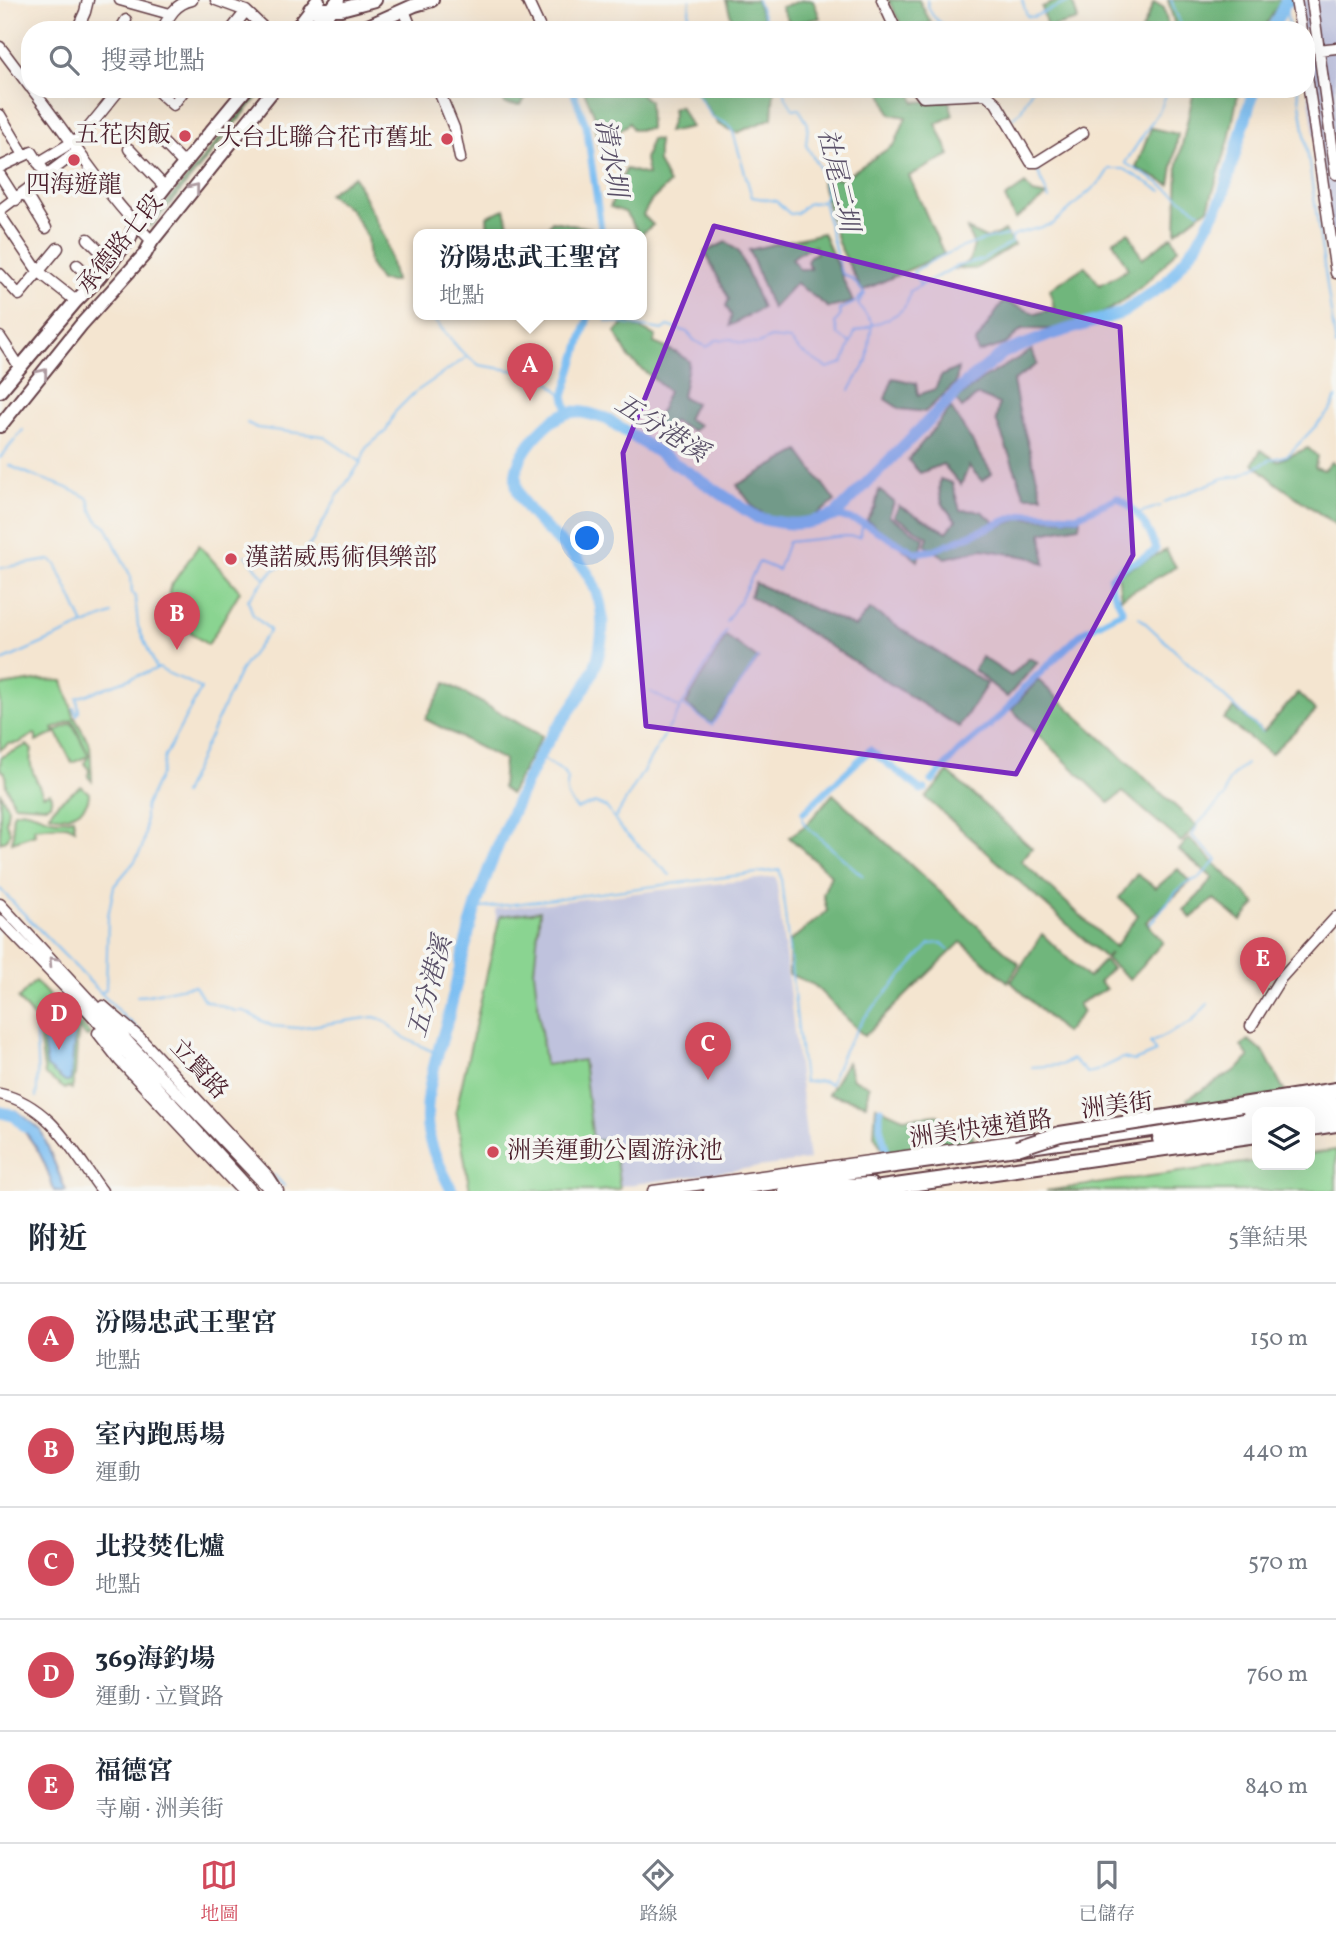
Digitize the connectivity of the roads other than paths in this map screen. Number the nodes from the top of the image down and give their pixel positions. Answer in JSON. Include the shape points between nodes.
{"nodes":[{"id":1,"x":88,"y":0,"type":"edge"},
{"id":2,"x":120,"y":0,"type":"edge"},
{"id":3,"x":187,"y":0,"type":"edge"},
{"id":4,"x":216,"y":0,"type":"edge"},
{"id":5,"x":432,"y":0,"type":"edge"},
{"id":6,"x":527,"y":0,"type":"edge"},
{"id":7,"x":882,"y":0,"type":"edge"},
{"id":8,"x":1296,"y":0,"type":"edge"},
{"id":9,"x":1312,"y":0,"type":"edge"},
{"id":10,"x":373,"y":1,"type":"edge"},
{"id":11,"x":314,"y":5,"type":"edge"},
{"id":12,"x":404,"y":10,"type":"junction"},
{"id":13,"x":246,"y":11,"type":"junction"},
{"id":14,"x":170,"y":14,"type":"junction"},
{"id":15,"x":327,"y":15,"type":"edge"},
{"id":16,"x":81,"y":21,"type":"edge"},
{"id":17,"x":166,"y":21,"type":"edge"},
{"id":18,"x":238,"y":21,"type":"edge"},
{"id":19,"x":257,"y":21,"type":"edge"},
{"id":20,"x":302,"y":21,"type":"edge"},
{"id":21,"x":379,"y":21,"type":"edge"},
{"id":22,"x":408,"y":21,"type":"edge"},
{"id":23,"x":537,"y":21,"type":"edge"},
{"id":24,"x":892,"y":21,"type":"edge"},
{"id":25,"x":1300,"y":21,"type":"edge"},
{"id":26,"x":1315,"y":21,"type":"edge"},
{"id":27,"x":1315,"y":25,"type":"edge"},
{"id":28,"x":1336,"y":48,"type":"edge"},
{"id":29,"x":1,"y":50,"type":"edge"},
{"id":30,"x":1318,"y":50,"type":"junction"},
{"id":31,"x":21,"y":76,"type":"edge"},
{"id":32,"x":38,"y":98,"type":"edge"},
{"id":33,"x":113,"y":98,"type":"edge"},
{"id":34,"x":165,"y":98,"type":"edge"},
{"id":35,"x":178,"y":98,"type":"edge"},
{"id":36,"x":239,"y":98,"type":"edge"},
{"id":37,"x":268,"y":98,"type":"edge"},
{"id":38,"x":442,"y":98,"type":"edge"},
{"id":39,"x":990,"y":98,"type":"edge"},
{"id":40,"x":1311,"y":98,"type":"edge"},
{"id":41,"x":0,"y":115,"type":"edge"},
{"id":42,"x":150,"y":129,"type":"dead end"},
{"id":43,"x":1083,"y":133,"type":"dead end"},
{"id":44,"x":76,"y":147,"type":"junction"},
{"id":45,"x":129,"y":149,"type":"dead end"},
{"id":46,"x":24,"y":155,"type":"junction"},
{"id":47,"x":460,"y":158,"type":"dead end"},
{"id":48,"x":38,"y":163,"type":"junction"},
{"id":49,"x":184,"y":164,"type":"junction"},
{"id":50,"x":0,"y":167,"type":"edge"},
{"id":51,"x":1336,"y":174,"type":"edge"},
{"id":52,"x":0,"y":175,"type":"edge"},
{"id":53,"x":47,"y":176,"type":"junction"},
{"id":54,"x":165,"y":187,"type":"junction"},
{"id":55,"x":20,"y":196,"type":"junction"},
{"id":56,"x":0,"y":213,"type":"edge"},
{"id":57,"x":1334,"y":223,"type":"edge"},
{"id":58,"x":135,"y":225,"type":"junction"},
{"id":59,"x":46,"y":228,"type":"dead end"},
{"id":60,"x":88,"y":239,"type":"dead end"},
{"id":61,"x":152,"y":241,"type":"junction"},
{"id":62,"x":58,"y":248,"type":"dead end"},
{"id":63,"x":111,"y":262,"type":"junction"},
{"id":64,"x":77,"y":265,"type":"dead end"},
{"id":65,"x":38,"y":271,"type":"junction"},
{"id":66,"x":1336,"y":272,"type":"edge"},
{"id":67,"x":0,"y":274,"type":"edge"},
{"id":68,"x":95,"y":282,"type":"junction"},
{"id":69,"x":76,"y":301,"type":"junction"},
{"id":70,"x":0,"y":337,"type":"edge"},
{"id":71,"x":19,"y":366,"type":"junction"},
{"id":72,"x":0,"y":391,"type":"edge"},
{"id":73,"x":0,"y":426,"type":"edge"},
{"id":74,"x":0,"y":904,"type":"edge"},
{"id":75,"x":1336,"y":917,"type":"edge"},
{"id":76,"x":0,"y":920,"type":"edge"},
{"id":77,"x":22,"y":936,"type":"junction"},
{"id":78,"x":73,"y":990,"type":"junction"},
{"id":79,"x":1251,"y":1026,"type":"dead end"},
{"id":80,"x":127,"y":1054,"type":"junction"},
{"id":81,"x":167,"y":1081,"type":"junction"},
{"id":82,"x":1336,"y":1090,"type":"edge"},
{"id":83,"x":0,"y":1094,"type":"edge"},
{"id":84,"x":1336,"y":1099,"type":"edge"},
{"id":85,"x":1336,"y":1104,"type":"edge"},
{"id":86,"x":1310,"y":1107,"type":"edge"},
{"id":87,"x":1336,"y":1114,"type":"edge"},
{"id":88,"x":1252,"y":1115,"type":"edge"},
{"id":89,"x":1315,"y":1117,"type":"edge"},
{"id":90,"x":1336,"y":1124,"type":"edge"},
{"id":91,"x":1252,"y":1126,"type":"edge"},
{"id":92,"x":1315,"y":1127,"type":"edge"},
{"id":93,"x":1252,"y":1136,"type":"edge"},
{"id":94,"x":1017,"y":1148,"type":"junction"},
{"id":95,"x":926,"y":1161,"type":"junction"},
{"id":96,"x":1015,"y":1168,"type":"junction"},
{"id":97,"x":900,"y":1184,"type":"junction"},
{"id":98,"x":808,"y":1188,"type":"junction"},
{"id":99,"x":102,"y":1191,"type":"edge"},
{"id":100,"x":244,"y":1191,"type":"edge"},
{"id":101,"x":252,"y":1191,"type":"edge"},
{"id":102,"x":271,"y":1191,"type":"edge"},
{"id":103,"x":277,"y":1191,"type":"edge"},
{"id":104,"x":653,"y":1191,"type":"edge"},
{"id":105,"x":711,"y":1191,"type":"edge"},
{"id":106,"x":786,"y":1191,"type":"edge"},
{"id":107,"x":860,"y":1191,"type":"edge"}],
"edges":[{"from":1,"to":16,"type":"street"},
{"from":2,"to":14,"type":"street"},
{"from":3,"to":14,"type":"street"},
{"from":4,"to":13,"type":"street"},
{"from":5,"to":12,"type":"main road"},
{"from":6,"to":23,"type":"street"},
{"from":7,"to":24,"type":"street"},
{"from":8,"to":25,"type":"street"},
{"from":9,"to":26,"type":"street"},
{"from":10,"to":15,"type":"main road"},
{"from":11,"to":15,"type":"main road"},
{"from":11,"to":20,"type":"main road"},
{"from":12,"to":21,"type":"main road"},
{"from":12,"to":22,"type":"street"},
{"from":13,"to":18,"type":"street"},
{"from":13,"to":19,"type":"street"},
{"from":14,"to":17,"type":"street"},
{"from":27,"to":30,"type":"street"},
{"from":28,"to":30,"type":"street"},
{"from":29,"to":31,"type":"street"},
{"from":30,"to":51,"type":"street"},
{"from":32,"to":44,"type":"street"},
{"from":33,"to":44,"type":"street"},
{"from":34,"to":35,"type":"street","via":[[173,105]]},
{"from":36,"to":49,"type":"main road","name":"承德路七段"},
{"from":61,"to":37,"type":"main road","name":"承德路七段","one_way":true},
{"from":38,"to":47,"type":"street"},
{"from":39,"to":43,"type":"street","via":[[1031,162]]},
{"from":40,"to":57,"type":"street"},
{"from":41,"to":46,"type":"street"},
{"from":42,"to":49,"type":"street"},
{"from":44,"to":48,"type":"street"},
{"from":44,"to":53,"type":"street"},
{"from":44,"to":58,"type":"street"},
{"from":45,"to":54,"type":"street"},
{"from":46,"to":48,"type":"street","via":[[32,152]]},
{"from":46,"to":50,"type":"street"},
{"from":48,"to":53,"type":"street"},
{"from":49,"to":54,"type":"main road","name":"承德路七段"},
{"from":52,"to":55,"type":"street"},
{"from":53,"to":55,"type":"street"},
{"from":54,"to":58,"type":"main road","name":"承德路七段"},
{"from":55,"to":56,"type":"street"},
{"from":55,"to":59,"type":"street"},
{"from":56,"to":65,"type":"street"},
{"from":57,"to":66,"type":"street"},
{"from":58,"to":61,"type":"street"},
{"from":58,"to":63,"type":"main road","name":"承德路七段"},
{"from":60,"to":63,"type":"street"},
{"from":73,"to":61,"type":"main road","name":"承德路七段","one_way":true},
{"from":62,"to":65,"type":"street"},
{"from":63,"to":68,"type":"main road","name":"承德路七段"},
{"from":64,"to":68,"type":"street"},
{"from":65,"to":67,"type":"street","via":[[19,295]]},
{"from":65,"to":69,"type":"street"},
{"from":68,"to":69,"type":"main road","name":"承德路七段"},
{"from":69,"to":71,"type":"main road","name":"承德路七段"},
{"from":70,"to":71,"type":"street"},
{"from":71,"to":72,"type":"main road","name":"承德路七段"},
{"from":74,"to":77,"type":"street","name":"立賢路"},
{"from":75,"to":79,"type":"street","via":[[1280,979]]},
{"from":76,"to":77,"type":"street","name":"立賢路"},
{"from":77,"to":78,"type":"street","name":"立賢路"},
{"from":78,"to":80,"type":"street","name":"立賢路"},
{"from":78,"to":80,"type":"street","name":"立賢路"},
{"from":78,"to":100,"type":"street","name":"立賢路","via":[[119,1060]]},
{"from":78,"to":103,"type":"street","name":"立賢路","via":[[91,996],[140,1038]]},
{"from":80,"to":81,"type":"street"},
{"from":80,"to":100,"type":"street"},
{"from":80,"to":101,"type":"street"},
{"from":81,"to":102,"type":"street"},
{"from":81,"to":103,"type":"street","via":[[203,1112]]},
{"from":82,"to":94,"type":"highway","bridge":true,"via":[[1060,1134]]},
{"from":83,"to":99,"type":"street","via":[[32,1105],[51,1120]]},
{"from":84,"to":104,"type":"street","name":"洲美街"},
{"from":85,"to":86,"type":"highway"},
{"from":87,"to":89,"type":"highway"},
{"from":88,"to":94,"type":"highway","name":"洲美快速道路","bridge":true},
{"from":90,"to":92,"type":"highway"},
{"from":91,"to":96,"type":"highway","via":[[1050,1156]]},
{"from":93,"to":96,"type":"highway","name":"洲美快速道路"},
{"from":94,"to":95,"type":"highway","name":"洲美快速道路"},
{"from":95,"to":98,"type":"highway"},
{"from":95,"to":105,"type":"highway","name":"洲美快速道路"},
{"from":96,"to":97,"type":"highway","name":"洲美快速道路"},
{"from":97,"to":98,"type":"highway"},
{"from":97,"to":107,"type":"highway","name":"洲美快速道路"},
{"from":98,"to":106,"type":"highway"}]}
